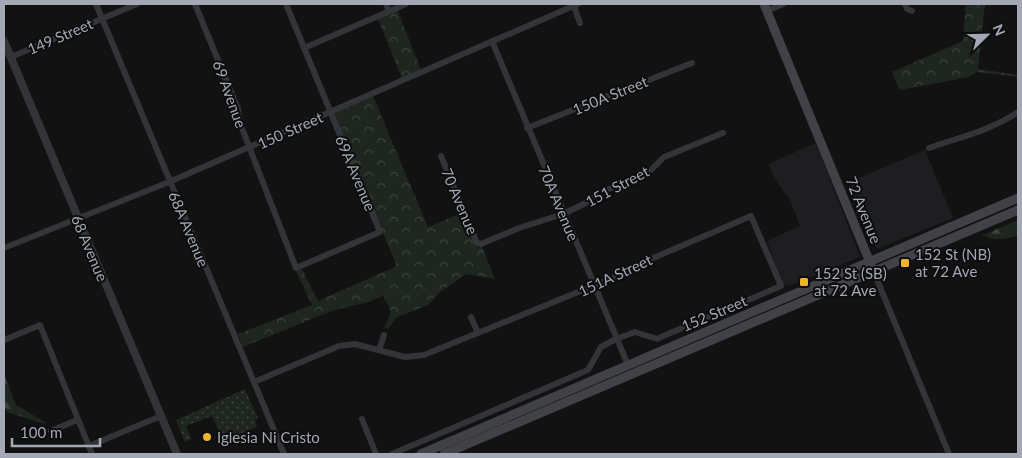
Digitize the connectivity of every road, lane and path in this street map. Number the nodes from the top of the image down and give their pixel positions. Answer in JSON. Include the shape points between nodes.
{"nodes":[{"id":1,"x":96,"y":4,"type":"edge"},
{"id":2,"x":137,"y":4,"type":"edge"},
{"id":3,"x":195,"y":4,"type":"edge"},
{"id":4,"x":286,"y":4,"type":"edge"},
{"id":5,"x":386,"y":4,"type":"edge"},
{"id":6,"x":406,"y":4,"type":"edge"},
{"id":7,"x":575,"y":4,"type":"edge"},
{"id":8,"x":783,"y":4,"type":"edge"},
{"id":9,"x":905,"y":4,"type":"edge"},
{"id":10,"x":765,"y":7,"type":"edge"},
{"id":11,"x":389,"y":11,"type":"junction"},
{"id":12,"x":912,"y":11,"type":"dead end"},
{"id":13,"x":102,"y":18,"type":"junction"},
{"id":14,"x":580,"y":22,"type":"dead end"},
{"id":15,"x":4,"y":41,"type":"edge"},
{"id":16,"x":492,"y":41,"type":"junction"},
{"id":17,"x":304,"y":48,"type":"junction"},
{"id":18,"x":11,"y":57,"type":"junction"},
{"id":19,"x":692,"y":62,"type":"dead end"},
{"id":20,"x":330,"y":112,"type":"junction"},
{"id":21,"x":1018,"y":112,"type":"edge"},
{"id":22,"x":528,"y":128,"type":"junction"},
{"id":23,"x":723,"y":133,"type":"dead end"},
{"id":24,"x":249,"y":148,"type":"junction"},
{"id":25,"x":929,"y":148,"type":"dead end"},
{"id":26,"x":441,"y":156,"type":"dead end"},
{"id":27,"x":169,"y":182,"type":"junction"},
{"id":28,"x":1018,"y":198,"type":"edge"},
{"id":29,"x":1018,"y":210,"type":"edge"},
{"id":30,"x":563,"y":214,"type":"junction"},
{"id":31,"x":78,"y":219,"type":"junction"},
{"id":32,"x":480,"y":244,"type":"joint"},
{"id":33,"x":4,"y":248,"type":"edge"},
{"id":34,"x":869,"y":260,"type":"junction"},
{"id":35,"x":296,"y":268,"type":"joint"},
{"id":36,"x":873,"y":270,"type":"junction"},
{"id":37,"x":594,"y":286,"type":"junction"},
{"id":38,"x":471,"y":317,"type":"dead end"},
{"id":39,"x":478,"y":333,"type":"junction"},
{"id":40,"x":384,"y":335,"type":"dead end"},
{"id":41,"x":616,"y":339,"type":"junction"},
{"id":42,"x":4,"y":340,"type":"edge"},
{"id":43,"x":379,"y":350,"type":"junction"},
{"id":44,"x":628,"y":365,"type":"junction"},
{"id":45,"x":254,"y":382,"type":"junction"},
{"id":46,"x":590,"y":392,"type":"junction"},
{"id":47,"x":161,"y":416,"type":"junction"},
{"id":48,"x":362,"y":419,"type":"dead end"},
{"id":49,"x":77,"y":420,"type":"junction"},
{"id":50,"x":51,"y":431,"type":"dead end"},
{"id":51,"x":89,"y":446,"type":"junction"},
{"id":52,"x":92,"y":454,"type":"edge"},
{"id":53,"x":177,"y":454,"type":"edge"},
{"id":54,"x":284,"y":454,"type":"edge"},
{"id":55,"x":376,"y":454,"type":"edge"},
{"id":56,"x":392,"y":454,"type":"edge"},
{"id":57,"x":421,"y":454,"type":"edge"},
{"id":58,"x":444,"y":454,"type":"edge"},
{"id":59,"x":949,"y":454,"type":"edge"}],
"edges":[{"from":1,"to":13,"type":"street","name":"68A Avenue"},
{"from":2,"to":13,"type":"street","name":"149 Street"},
{"from":3,"to":24,"type":"street","name":"69 Avenue","via":[[238,108]]},
{"from":4,"to":17,"type":"street","name":"69A Avenue"},
{"from":5,"to":11,"type":"street"},
{"from":6,"to":11,"type":"street"},
{"from":7,"to":14,"type":"street","name":"150 Street"},
{"from":7,"to":16,"type":"street","name":"150 Street"},
{"from":8,"to":10,"type":"street"},
{"from":9,"to":12,"type":"street"},
{"from":10,"to":34,"type":"main road","name":"72 Avenue"},
{"from":11,"to":17,"type":"street"},
{"from":13,"to":18,"type":"street","name":"149 Street"},
{"from":13,"to":27,"type":"street","name":"68A Avenue"},
{"from":15,"to":18,"type":"street","name":"68 Avenue"},
{"from":16,"to":20,"type":"street","name":"150 Street"},
{"from":16,"to":22,"type":"street","name":"70A Avenue"},
{"from":17,"to":20,"type":"street","name":"69A Avenue"},
{"from":18,"to":31,"type":"street","name":"68 Avenue"},
{"from":19,"to":22,"type":"street","name":"150A Street"},
{"from":20,"to":24,"type":"street","name":"150 Street"},
{"from":20,"to":35,"type":"street","name":"69A Avenue","via":[[380,232]]},
{"from":21,"to":25,"type":"street","via":[[1002,123],[971,136]]},
{"from":22,"to":30,"type":"street","name":"70A Avenue"},
{"from":23,"to":30,"type":"street","name":"151 Street","via":[[664,158],[648,173],[599,193]]},
{"from":24,"to":27,"type":"street","name":"150 Street"},
{"from":24,"to":35,"type":"street","name":"69 Avenue"},
{"from":26,"to":32,"type":"street","name":"70 Avenue"},
{"from":27,"to":31,"type":"street","name":"150 Street"},
{"from":27,"to":45,"type":"street","name":"68A Avenue"},
{"from":28,"to":34,"type":"main road","name":"152 Street"},
{"from":29,"to":36,"type":"main road","name":"152 Street"},
{"from":30,"to":32,"type":"street","name":"151 Street"},
{"from":30,"to":37,"type":"street","name":"70A Avenue"},
{"from":31,"to":33,"type":"street","name":"150 Street"},
{"from":31,"to":47,"type":"street","name":"68 Avenue"},
{"from":34,"to":36,"type":"main road","name":"72 Avenue"},
{"from":34,"to":44,"type":"main road","name":"152 Street"},
{"from":36,"to":46,"type":"main road","name":"152 Street"},
{"from":36,"to":59,"type":"street","name":"72 Avenue"},
{"from":37,"to":39,"type":"street","name":"151A Street"},
{"from":37,"to":41,"type":"street","name":"70A Avenue"},
{"from":37,"to":41,"type":"street","name":"151A Street","via":[[751,216],[780,286],[662,338],[635,332]]},
{"from":38,"to":39,"type":"street"},
{"from":39,"to":43,"type":"street","name":"151A Street","via":[[424,355],[405,357]]},
{"from":40,"to":43,"type":"street"},
{"from":41,"to":44,"type":"street","name":"70A Avenue"},
{"from":41,"to":56,"type":"street","via":[[601,346],[588,370]]},
{"from":42,"to":49,"type":"street","via":[[40,324]]},
{"from":43,"to":45,"type":"street","name":"151A Street","via":[[355,344],[339,346]]},
{"from":44,"to":46,"type":"main road","via":[[625,371],[600,383]]},
{"from":44,"to":57,"type":"main road","name":"152 Street"},
{"from":45,"to":54,"type":"street","name":"68A Avenue"},
{"from":46,"to":58,"type":"main road","name":"152 Street"},
{"from":47,"to":51,"type":"street"},
{"from":47,"to":53,"type":"street","name":"68 Avenue"},
{"from":48,"to":55,"type":"street"},
{"from":49,"to":50,"type":"street"},
{"from":49,"to":51,"type":"street"},
{"from":51,"to":52,"type":"street"}]}
